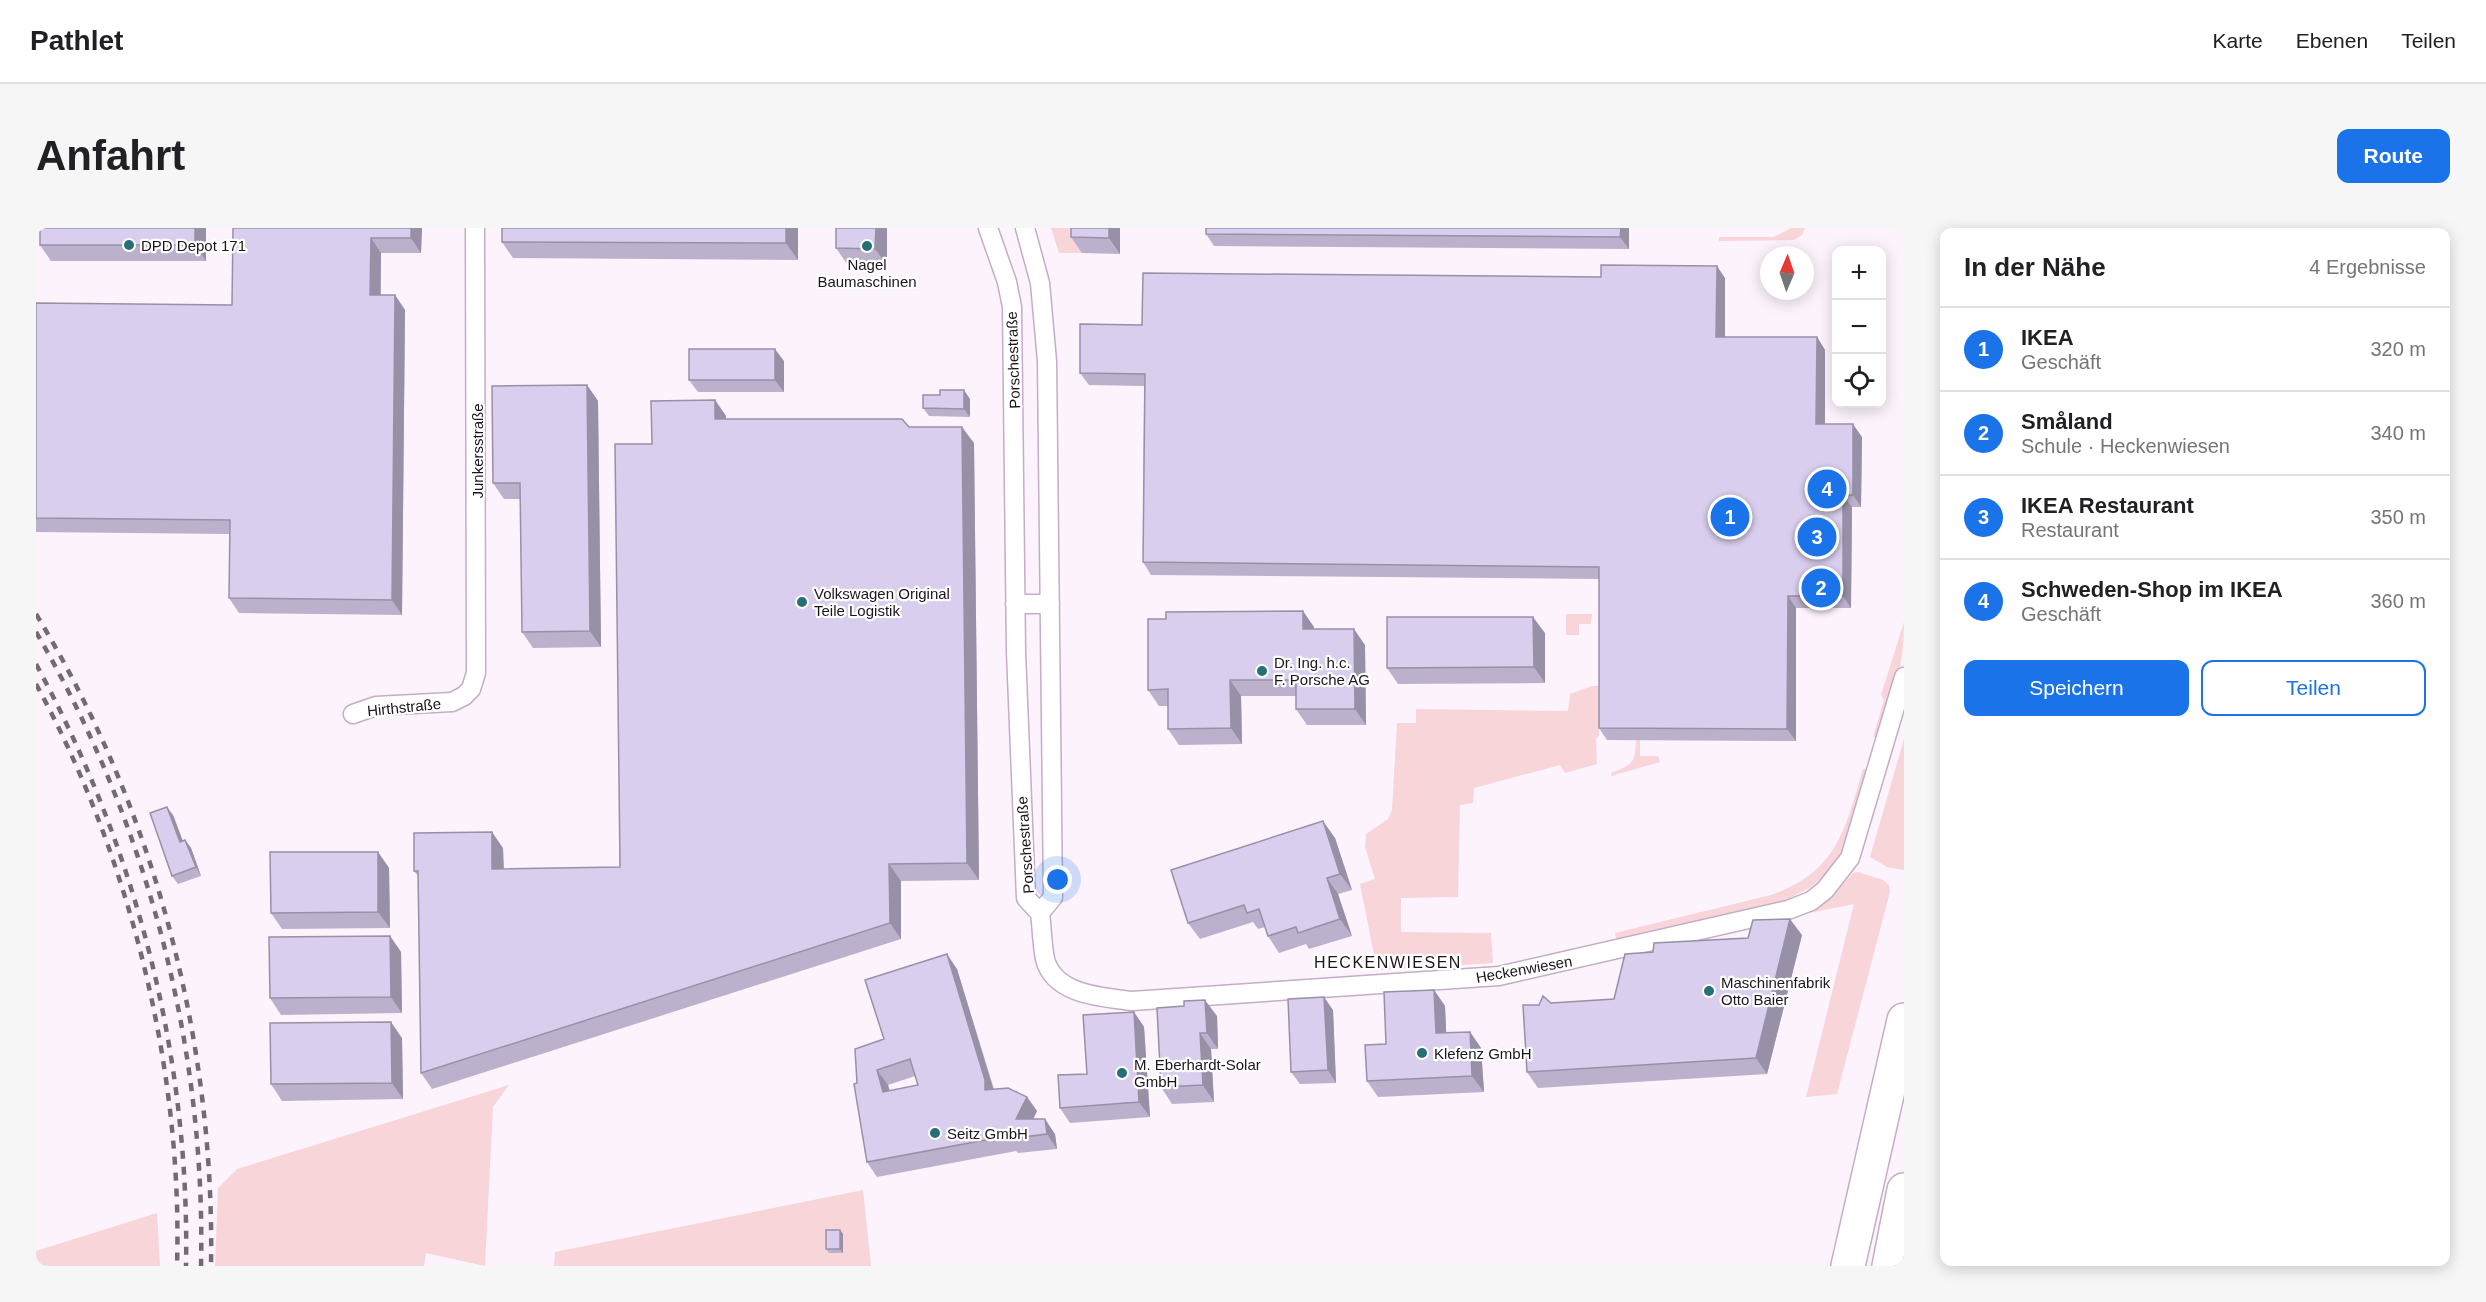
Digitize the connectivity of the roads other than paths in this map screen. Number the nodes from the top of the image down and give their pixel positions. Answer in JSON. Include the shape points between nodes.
{"nodes":[{"id":1,"x":475,"y":228,"type":"edge"},
{"id":2,"x":988,"y":228,"type":"edge"},
{"id":3,"x":1025,"y":228,"type":"edge"},
{"id":4,"x":1016,"y":604,"type":"junction"},
{"id":5,"x":1050,"y":604,"type":"junction"},
{"id":6,"x":477,"y":673,"type":"joint"},
{"id":7,"x":1904,"y":677,"type":"edge"},
{"id":8,"x":353,"y":714,"type":"dead end"},
{"id":9,"x":1040,"y":913,"type":"junction"},
{"id":10,"x":1904,"y":1020,"type":"edge"},
{"id":11,"x":1904,"y":1190,"type":"edge"},
{"id":12,"x":1848,"y":1266,"type":"edge"},
{"id":13,"x":1889,"y":1266,"type":"edge"}],
"edges":[{"from":1,"to":6,"type":"street","name":"Junkersstraße"},
{"from":2,"to":4,"type":"street","name":"Porschestraße","via":[[1012,307]]},
{"from":3,"to":5,"type":"street","name":"Porschestraße","via":[[1044,320]]},
{"from":4,"to":5,"type":"street"},
{"from":4,"to":9,"type":"street","name":"Porschestraße","via":[[1026,898]]},
{"from":5,"to":9,"type":"street","name":"Porschestraße","via":[[1053,897]]},
{"from":6,"to":8,"type":"street","name":"Hirthstraße","via":[[471,689],[452,702],[376,706]]},
{"from":7,"to":9,"type":"street","name":"Heckenwiesen","via":[[1850,858],[1825,890],[1811,901],[1788,910],[1499,976],[1132,1001],[1095,996],[1061,985],[1046,962]]},
{"from":10,"to":12,"type":"highway"},
{"from":11,"to":13,"type":"highway"}]}
